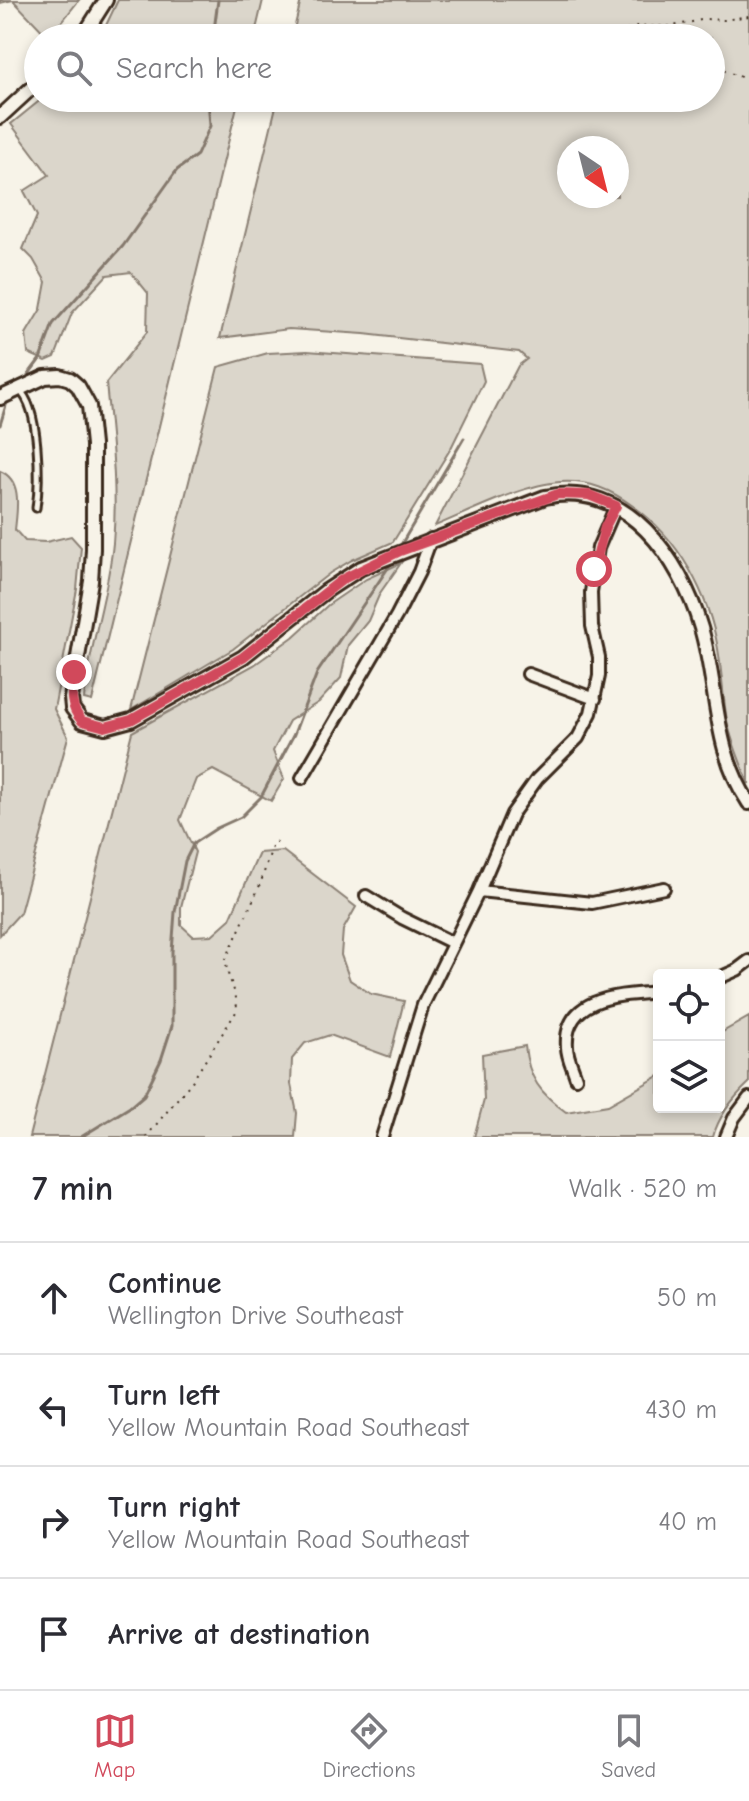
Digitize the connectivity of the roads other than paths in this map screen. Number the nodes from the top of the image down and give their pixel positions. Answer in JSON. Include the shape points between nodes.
{"nodes":[{"id":1,"x":106,"y":0,"type":"edge"},
{"id":2,"x":91,"y":24,"type":"edge"},
{"id":3,"x":24,"y":95,"type":"edge"},
{"id":4,"x":0,"y":117,"type":"edge"},
{"id":5,"x":17,"y":389,"type":"junction"},
{"id":6,"x":0,"y":398,"type":"edge"},
{"id":7,"x":616,"y":506,"type":"junction"},
{"id":8,"x":36,"y":508,"type":"dead end"},
{"id":9,"x":431,"y":539,"type":"junction"},
{"id":10,"x":528,"y":674,"type":"dead end"},
{"id":11,"x":595,"y":699,"type":"junction"},
{"id":12,"x":302,"y":778,"type":"dead end"},
{"id":13,"x":749,"y":803,"type":"edge"},
{"id":14,"x":664,"y":888,"type":"dead end"},
{"id":15,"x":479,"y":891,"type":"junction"},
{"id":16,"x":366,"y":896,"type":"dead end"},
{"id":17,"x":453,"y":943,"type":"junction"},
{"id":18,"x":749,"y":961,"type":"edge"},
{"id":19,"x":725,"y":975,"type":"edge"},
{"id":20,"x":653,"y":993,"type":"edge"},
{"id":21,"x":576,"y":1078,"type":"dead end"},
{"id":22,"x":749,"y":1098,"type":"edge"},
{"id":23,"x":382,"y":1137,"type":"edge"},
{"id":24,"x":726,"y":1137,"type":"edge"}],
"edges":[{"from":1,"to":2,"type":"street"},
{"from":3,"to":4,"type":"street"},
{"from":5,"to":6,"type":"street"},
{"from":5,"to":8,"type":"lane","via":[[28,400],[39,454]]},
{"from":5,"to":9,"type":"street","via":[[60,376],[78,386],[89,406],[93,549],[71,698],[76,715],[87,723],[105,727],[131,720],[243,657],[361,568]]},
{"from":7,"to":9,"type":"street","via":[[589,495],[558,494]]},
{"from":7,"to":11,"type":"street","via":[[598,548],[591,592],[599,657]]},
{"from":7,"to":13,"type":"street","via":[[657,542],[693,602],[725,755]]},
{"from":9,"to":12,"type":"street","via":[[397,615]]},
{"from":10,"to":11,"type":"street"},
{"from":11,"to":15,"type":"street","via":[[578,738],[537,779],[512,814]]},
{"from":14,"to":15,"type":"street","via":[[592,903]]},
{"from":15,"to":17,"type":"street"},
{"from":16,"to":17,"type":"street"},
{"from":17,"to":23,"type":"street","via":[[423,1005]]},
{"from":18,"to":19,"type":"street"},
{"from":20,"to":21,"type":"street","via":[[605,997],[575,1017],[566,1045]]},
{"from":22,"to":24,"type":"street"}]}
